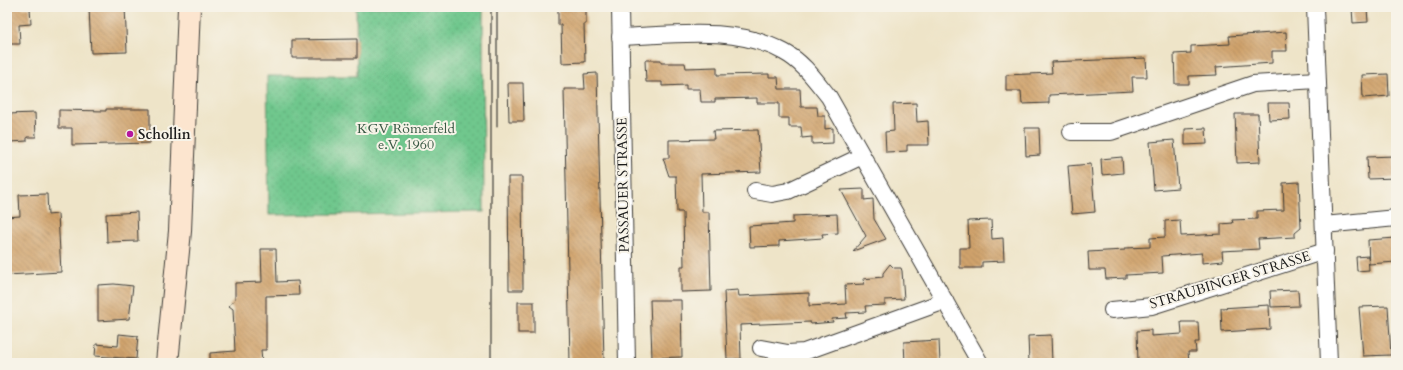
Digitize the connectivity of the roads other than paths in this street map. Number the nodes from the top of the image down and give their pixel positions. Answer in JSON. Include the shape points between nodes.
{"nodes":[{"id":1,"x":189,"y":7,"type":"edge"},
{"id":2,"x":620,"y":7,"type":"edge"},
{"id":3,"x":1314,"y":7,"type":"edge"},
{"id":4,"x":620,"y":37,"type":"junction"},
{"id":5,"x":1318,"y":80,"type":"junction"},
{"id":6,"x":1071,"y":132,"type":"dead end"},
{"id":7,"x":862,"y":156,"type":"junction"},
{"id":8,"x":755,"y":190,"type":"dead end"},
{"id":9,"x":1396,"y":218,"type":"edge"},
{"id":10,"x":1324,"y":225,"type":"junction"},
{"id":11,"x":1324,"y":251,"type":"junction"},
{"id":12,"x":945,"y":302,"type":"junction"},
{"id":13,"x":1112,"y":310,"type":"dead end"},
{"id":14,"x":762,"y":348,"type":"dead end"},
{"id":15,"x":167,"y":363,"type":"edge"},
{"id":16,"x":627,"y":363,"type":"edge"},
{"id":17,"x":980,"y":363,"type":"edge"},
{"id":18,"x":1329,"y":363,"type":"edge"}],
"edges":[{"from":1,"to":15,"type":"main road","via":[[180,231]]},
{"from":2,"to":4,"type":"street","name":"PASSAUER STRASSE"},
{"from":3,"to":5,"type":"street","name":"STRAUBINGER STRASSE"},
{"from":4,"to":7,"type":"street","via":[[720,34],[756,40],[785,52],[809,72],[829,97]]},
{"from":4,"to":16,"type":"street","name":"PASSAUER STRASSE"},
{"from":5,"to":6,"type":"street","via":[[1253,84],[1111,132]]},
{"from":5,"to":10,"type":"street","name":"STRAUBINGER STRASSE"},
{"from":7,"to":8,"type":"street","via":[[788,191],[772,194]]},
{"from":7,"to":12,"type":"street"},
{"from":9,"to":10,"type":"street"},
{"from":10,"to":11,"type":"street","name":"STRAUBINGER STRASSE"},
{"from":11,"to":13,"type":"street","name":"STRAUBINGER STRASSE","via":[[1152,306]]},
{"from":11,"to":18,"type":"street","name":"STRAUBINGER STRASSE"},
{"from":12,"to":14,"type":"street","via":[[804,352],[788,353]]},
{"from":12,"to":17,"type":"street"}]}
